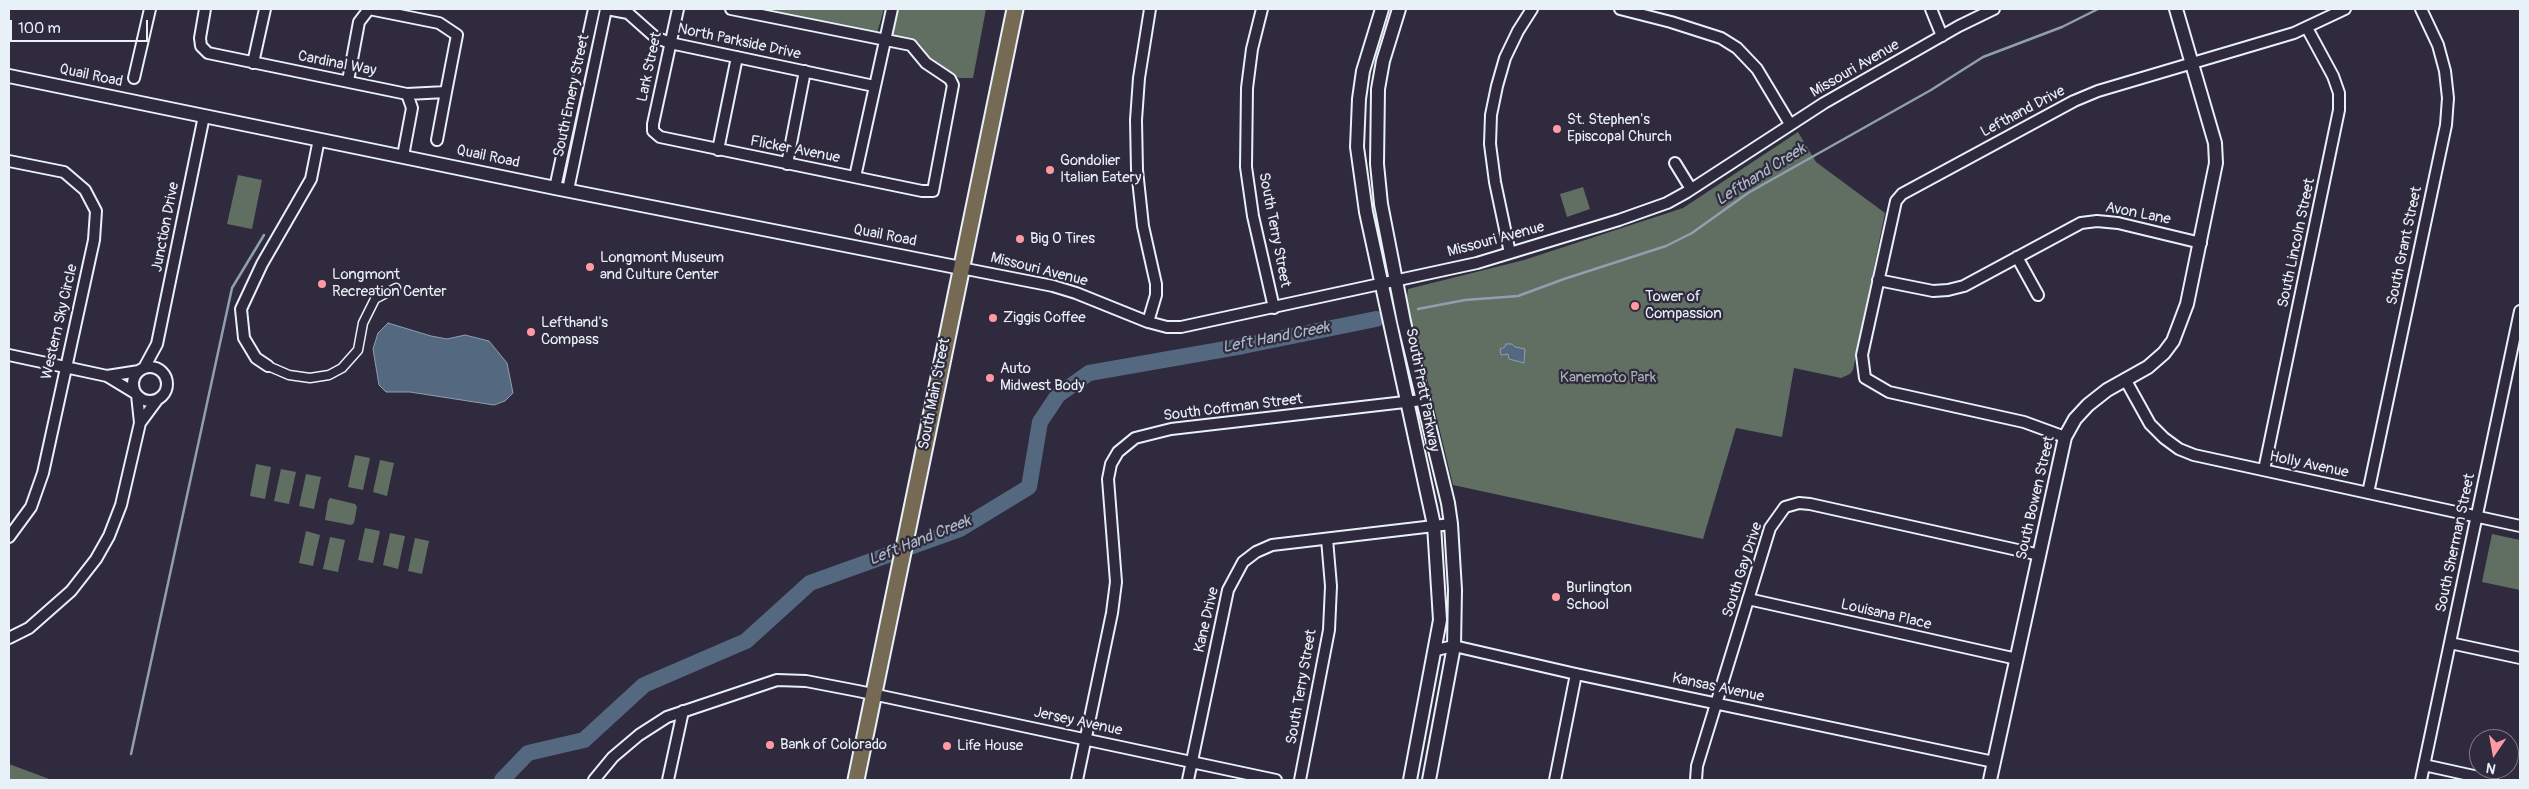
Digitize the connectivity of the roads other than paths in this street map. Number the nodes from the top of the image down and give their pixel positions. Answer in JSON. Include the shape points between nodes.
{"nodes":[{"id":1,"x":150,"y":9,"type":"edge"},
{"id":2,"x":205,"y":9,"type":"edge"},
{"id":3,"x":265,"y":9,"type":"edge"},
{"id":4,"x":594,"y":9,"type":"edge"},
{"id":5,"x":606,"y":9,"type":"edge"},
{"id":6,"x":678,"y":9,"type":"edge"},
{"id":7,"x":731,"y":9,"type":"edge"},
{"id":8,"x":892,"y":9,"type":"edge"},
{"id":9,"x":1015,"y":9,"type":"edge"},
{"id":10,"x":1150,"y":9,"type":"edge"},
{"id":11,"x":1262,"y":9,"type":"edge"},
{"id":12,"x":1382,"y":9,"type":"edge"},
{"id":13,"x":1399,"y":9,"type":"edge"},
{"id":14,"x":1532,"y":9,"type":"edge"},
{"id":15,"x":1620,"y":9,"type":"edge"},
{"id":16,"x":1931,"y":9,"type":"edge"},
{"id":17,"x":1994,"y":9,"type":"edge"},
{"id":18,"x":2176,"y":9,"type":"edge"},
{"id":19,"x":2345,"y":9,"type":"edge"},
{"id":20,"x":2420,"y":9,"type":"edge"},
{"id":21,"x":2307,"y":28,"type":"junction"},
{"id":22,"x":1942,"y":36,"type":"junction"},
{"id":23,"x":884,"y":40,"type":"junction"},
{"id":24,"x":670,"y":43,"type":"junction"},
{"id":25,"x":736,"y":57,"type":"junction"},
{"id":26,"x":253,"y":63,"type":"junction"},
{"id":27,"x":2192,"y":64,"type":"junction"},
{"id":28,"x":804,"y":71,"type":"junction"},
{"id":29,"x":9,"y":76,"type":"edge"},
{"id":30,"x":134,"y":78,"type":"dead end"},
{"id":31,"x":348,"y":81,"type":"junction"},
{"id":32,"x":578,"y":83,"type":"junction"},
{"id":33,"x":590,"y":86,"type":"junction"},
{"id":34,"x":874,"y":86,"type":"junction"},
{"id":35,"x":446,"y":92,"type":"junction"},
{"id":36,"x":407,"y":94,"type":"junction"},
{"id":37,"x":204,"y":116,"type":"junction"},
{"id":38,"x":1790,"y":124,"type":"junction"},
{"id":39,"x":653,"y":131,"type":"joint"},
{"id":40,"x":319,"y":139,"type":"junction"},
{"id":41,"x":437,"y":140,"type":"dead end"},
{"id":42,"x":718,"y":150,"type":"junction"},
{"id":43,"x":403,"y":156,"type":"junction"},
{"id":44,"x":9,"y":161,"type":"edge"},
{"id":45,"x":1674,"y":163,"type":"dead end"},
{"id":46,"x":787,"y":164,"type":"junction"},
{"id":47,"x":855,"y":177,"type":"junction"},
{"id":48,"x":555,"y":188,"type":"junction"},
{"id":49,"x":1691,"y":189,"type":"junction"},
{"id":50,"x":568,"y":190,"type":"junction"},
{"id":51,"x":933,"y":191,"type":"joint"},
{"id":52,"x":2201,"y":243,"type":"junction"},
{"id":53,"x":1510,"y":253,"type":"junction"},
{"id":54,"x":2017,"y":256,"type":"junction"},
{"id":55,"x":961,"y":268,"type":"junction"},
{"id":56,"x":1397,"y":280,"type":"junction"},
{"id":57,"x":1878,"y":280,"type":"junction"},
{"id":58,"x":1383,"y":283,"type":"junction"},
{"id":59,"x":396,"y":288,"type":"dead end"},
{"id":60,"x":2038,"y":295,"type":"dead end"},
{"id":61,"x":1274,"y":308,"type":"junction"},
{"id":62,"x":2520,"y":311,"type":"edge"},
{"id":63,"x":1148,"y":322,"type":"junction"},
{"id":64,"x":157,"y":344,"type":"junction"},
{"id":65,"x":9,"y":355,"type":"edge"},
{"id":66,"x":268,"y":366,"type":"joint"},
{"id":67,"x":65,"y":367,"type":"junction"},
{"id":68,"x":142,"y":370,"type":"junction"},
{"id":69,"x":161,"y":371,"type":"junction"},
{"id":70,"x":107,"y":376,"type":"junction"},
{"id":71,"x":2125,"y":379,"type":"junction"},
{"id":72,"x":136,"y":394,"type":"junction"},
{"id":73,"x":157,"y":400,"type":"junction"},
{"id":74,"x":1422,"y":400,"type":"junction"},
{"id":75,"x":1407,"y":402,"type":"junction"},
{"id":76,"x":140,"y":423,"type":"junction"},
{"id":77,"x":2065,"y":437,"type":"junction"},
{"id":78,"x":2264,"y":470,"type":"junction"},
{"id":79,"x":2368,"y":493,"type":"junction"},
{"id":80,"x":2476,"y":517,"type":"junction"},
{"id":81,"x":1451,"y":524,"type":"junction"},
{"id":82,"x":1434,"y":525,"type":"junction"},
{"id":83,"x":2520,"y":526,"type":"edge"},
{"id":84,"x":9,"y":537,"type":"edge"},
{"id":85,"x":1327,"y":539,"type":"junction"},
{"id":86,"x":2040,"y":555,"type":"junction"},
{"id":87,"x":1748,"y":600,"type":"junction"},
{"id":88,"x":9,"y":638,"type":"edge"},
{"id":89,"x":2450,"y":643,"type":"junction"},
{"id":90,"x":1454,"y":646,"type":"junction"},
{"id":91,"x":1436,"y":650,"type":"junction"},
{"id":92,"x":2520,"y":658,"type":"edge"},
{"id":93,"x":2017,"y":659,"type":"junction"},
{"id":94,"x":1576,"y":674,"type":"junction"},
{"id":95,"x":873,"y":694,"type":"junction"},
{"id":96,"x":1716,"y":702,"type":"junction"},
{"id":97,"x":682,"y":711,"type":"junction"},
{"id":98,"x":1086,"y":739,"type":"junction"},
{"id":99,"x":1192,"y":762,"type":"junction"},
{"id":100,"x":1994,"y":762,"type":"junction"},
{"id":101,"x":2424,"y":765,"type":"junction"},
{"id":102,"x":2469,"y":777,"type":"edge"},
{"id":103,"x":594,"y":780,"type":"edge"},
{"id":104,"x":668,"y":780,"type":"edge"},
{"id":105,"x":856,"y":780,"type":"edge"},
{"id":106,"x":1077,"y":780,"type":"edge"},
{"id":107,"x":1188,"y":780,"type":"edge"},
{"id":108,"x":1276,"y":780,"type":"edge"},
{"id":109,"x":1300,"y":780,"type":"edge"},
{"id":110,"x":1410,"y":780,"type":"edge"},
{"id":111,"x":1429,"y":780,"type":"edge"},
{"id":112,"x":1555,"y":780,"type":"edge"},
{"id":113,"x":1696,"y":780,"type":"edge"},
{"id":114,"x":1990,"y":780,"type":"edge"},
{"id":115,"x":2420,"y":780,"type":"edge"}],
"edges":[{"from":1,"to":30,"type":"street"},
{"from":2,"to":26,"type":"street","name":"Cardinal Way","via":[[201,46],[216,56]]},
{"from":3,"to":26,"type":"street"},
{"from":4,"to":32,"type":"street","name":"South Emery Street"},
{"from":5,"to":24,"type":"street","name":"North Parkside Drive","via":[[628,13],[655,37]]},
{"from":5,"to":33,"type":"street","name":"South Emery Street"},
{"from":6,"to":24,"type":"street","name":"Lark Street"},
{"from":7,"to":23,"type":"street","name":"North Parkside Drive"},
{"from":8,"to":23,"type":"street"},
{"from":9,"to":55,"type":"main road","name":"South Main Street"},
{"from":10,"to":63,"type":"street","via":[[1136,120],[1142,216],[1156,284]]},
{"from":11,"to":61,"type":"street","name":"South Terry Street","via":[[1247,88],[1246,167],[1253,216]]},
{"from":12,"to":58,"type":"street","name":"South Pratt Parkway","via":[[1363,71],[1357,147],[1366,212]]},
{"from":13,"to":56,"type":"street","name":"South Pratt Parkway","via":[[1383,61],[1377,118],[1381,204]]},
{"from":14,"to":53,"type":"street","via":[[1505,58],[1496,86],[1492,115],[1490,144]]},
{"from":15,"to":38,"type":"street","via":[[1712,35],[1737,48],[1757,69]]},
{"from":16,"to":22,"type":"street"},
{"from":17,"to":22,"type":"street","name":"Missouri Avenue"},
{"from":18,"to":27,"type":"street","name":"South Bowen Street"},
{"from":19,"to":21,"type":"street","name":"Lefthand Drive"},
{"from":20,"to":79,"type":"street","name":"South Grant Street","via":[[2438,45],[2445,71],[2446,125]]},
{"from":21,"to":27,"type":"street","name":"Lefthand Drive"},
{"from":21,"to":78,"type":"street","name":"South Lincoln Street","via":[[2334,76],[2339,110]]},
{"from":22,"to":38,"type":"street","name":"Missouri Avenue"},
{"from":23,"to":34,"type":"street"},
{"from":23,"to":51,"type":"street","name":"North Parkside Drive","via":[[911,45],[926,63],[950,79],[952,85]]},
{"from":24,"to":25,"type":"street","name":"North Parkside Drive"},
{"from":24,"to":39,"type":"street","name":"Lark Street"},
{"from":25,"to":28,"type":"street","name":"North Parkside Drive"},
{"from":25,"to":42,"type":"street"},
{"from":26,"to":31,"type":"street","name":"Cardinal Way"},
{"from":27,"to":52,"type":"street","name":"South Bowen Street","via":[[2215,143],[2216,163]]},
{"from":27,"to":57,"type":"street","name":"Lefthand Drive","via":[[2074,101],[1902,194],[1894,206]]},
{"from":28,"to":34,"type":"street","name":"North Parkside Drive"},
{"from":28,"to":46,"type":"street"},
{"from":29,"to":37,"type":"street","name":"Quail Road"},
{"from":31,"to":35,"type":"street","via":[[360,22],[369,9],[439,23],[457,35]]},
{"from":31,"to":36,"type":"street","name":"Cardinal Way"},
{"from":32,"to":33,"type":"street"},
{"from":32,"to":48,"type":"street","name":"South Emery Street"},
{"from":33,"to":50,"type":"street","name":"South Emery Street"},
{"from":34,"to":47,"type":"street"},
{"from":35,"to":36,"type":"street","name":"Cardinal Way"},
{"from":35,"to":41,"type":"street"},
{"from":36,"to":43,"type":"street","via":[[412,108]]},
{"from":37,"to":40,"type":"street","name":"Quail Road"},
{"from":37,"to":64,"type":"street","name":"Junction Drive"},
{"from":38,"to":49,"type":"street","name":"Missouri Avenue"},
{"from":39,"to":42,"type":"street","name":"Flicker Avenue","via":[[660,137]]},
{"from":40,"to":43,"type":"street","name":"Quail Road"},
{"from":40,"to":66,"type":"street","via":[[310,179],[262,264],[241,309],[244,338],[256,358]]},
{"from":42,"to":46,"type":"street","name":"Flicker Avenue"},
{"from":43,"to":48,"type":"street","name":"Quail Road"},
{"from":44,"to":67,"type":"street","name":"Western Sky Circle","via":[[64,172],[85,190],[96,211],[94,240]]},
{"from":45,"to":49,"type":"street"},
{"from":46,"to":47,"type":"street","name":"Flicker Avenue"},
{"from":47,"to":51,"type":"street","name":"Flicker Avenue"},
{"from":48,"to":50,"type":"street","name":"Quail Road"},
{"from":49,"to":53,"type":"street","name":"Missouri Avenue","via":[[1667,203],[1619,220]]},
{"from":50,"to":55,"type":"street","name":"Quail Road"},
{"from":52,"to":54,"type":"street","name":"Avon Lane","via":[[2097,221],[2081,223]]},
{"from":52,"to":71,"type":"street","name":"South Bowen Street","via":[[2188,304],[2173,341],[2148,367]]},
{"from":53,"to":56,"type":"street","name":"Missouri Avenue"},
{"from":54,"to":57,"type":"street","name":"Avon Lane","via":[[1964,286],[1948,290],[1933,291]]},
{"from":54,"to":60,"type":"street"},
{"from":55,"to":63,"type":"street","name":"Missouri Avenue","via":[[1076,292]]},
{"from":55,"to":95,"type":"main road","name":"South Main Street"},
{"from":56,"to":58,"type":"street","name":"Missouri Avenue"},
{"from":56,"to":74,"type":"street","name":"South Pratt Parkway"},
{"from":57,"to":77,"type":"street","name":"Lefthand Drive","via":[[1862,356],[1864,378],[1889,392],[2024,422]]},
{"from":58,"to":61,"type":"street","name":"Missouri Avenue"},
{"from":58,"to":75,"type":"street","name":"South Pratt Parkway"},
{"from":59,"to":66,"type":"street","via":[[375,299],[363,323],[358,350],[342,368],[329,375],[310,378],[290,375]]},
{"from":61,"to":63,"type":"street","name":"Missouri Avenue","via":[[1181,327]]},
{"from":62,"to":80,"type":"street","name":"South Sherman Street"},
{"from":64,"to":68,"type":"street","name":"Junction Drive"},
{"from":64,"to":69,"type":"street","name":"Junction Drive"},
{"from":65,"to":67,"type":"street"},
{"from":67,"to":70,"type":"street"},
{"from":67,"to":84,"type":"street","name":"Western Sky Circle","via":[[43,472],[31,507]]},
{"from":68,"to":69,"type":"street","via":[[150,367]]},
{"from":68,"to":70,"type":"street"},
{"from":68,"to":72,"type":"street","via":[[133,381]]},
{"from":69,"to":73,"type":"street","via":[[168,387]]},
{"from":70,"to":72,"type":"street"},
{"from":71,"to":77,"type":"street","name":"South Bowen Street","via":[[2088,405]]},
{"from":71,"to":78,"type":"street","name":"Holly Avenue","via":[[2150,424],[2179,448],[2194,455]]},
{"from":72,"to":73,"type":"street","via":[[146,401]]},
{"from":72,"to":76,"type":"street"},
{"from":73,"to":76,"type":"street"},
{"from":74,"to":75,"type":"street","name":"South Coffman Street"},
{"from":74,"to":81,"type":"street","name":"South Pratt Parkway"},
{"from":75,"to":82,"type":"street","name":"South Pratt Parkway"},
{"from":75,"to":98,"type":"street","name":"South Coffman Street","via":[[1171,429],[1135,438],[1118,452],[1108,479],[1116,582]]},
{"from":76,"to":88,"type":"street","via":[[121,505],[96,559],[71,591],[29,628]]},
{"from":77,"to":86,"type":"street","name":"South Bowen Street"},
{"from":78,"to":79,"type":"street","name":"Holly Avenue"},
{"from":79,"to":80,"type":"street","name":"Holly Avenue"},
{"from":80,"to":83,"type":"street","name":"Holly Avenue"},
{"from":80,"to":89,"type":"street","name":"South Sherman Street"},
{"from":81,"to":82,"type":"street","name":"Kane Drive"},
{"from":81,"to":90,"type":"street","name":"South Pratt Parkway"},
{"from":82,"to":85,"type":"street","name":"Kane Drive"},
{"from":82,"to":91,"type":"street","name":"South Pratt Parkway","via":[[1440,620]]},
{"from":85,"to":99,"type":"street","name":"Kane Drive","via":[[1272,545],[1256,552],[1237,570],[1228,590]]},
{"from":85,"to":109,"type":"street","name":"South Terry Street","via":[[1331,586],[1329,630]]},
{"from":86,"to":87,"type":"street","name":"South Gay Drive","via":[[1799,503],[1785,507],[1770,528]]},
{"from":86,"to":93,"type":"street","name":"South Bowen Street"},
{"from":87,"to":93,"type":"street","name":"Louisana Place"},
{"from":87,"to":96,"type":"street","name":"South Gay Drive"},
{"from":89,"to":92,"type":"street"},
{"from":89,"to":101,"type":"street","name":"South Sherman Street"},
{"from":90,"to":91,"type":"street","name":"Kansas Avenue"},
{"from":90,"to":94,"type":"street","name":"Kansas Avenue"},
{"from":90,"to":111,"type":"street","name":"South Pratt Parkway"},
{"from":91,"to":110,"type":"street","name":"South Pratt Parkway"},
{"from":93,"to":100,"type":"street","name":"South Bowen Street"},
{"from":94,"to":96,"type":"street","name":"Kansas Avenue"},
{"from":94,"to":112,"type":"street"},
{"from":95,"to":97,"type":"street","via":[[806,681],[777,680]]},
{"from":95,"to":98,"type":"street","name":"Jersey Avenue"},
{"from":95,"to":105,"type":"main road","name":"South Main Street"},
{"from":96,"to":100,"type":"street","name":"Kansas Avenue"},
{"from":96,"to":113,"type":"street","name":"South Gay Drive","via":[[1697,766]]},
{"from":97,"to":103,"type":"street","via":[[640,735],[612,758]]},
{"from":97,"to":104,"type":"street"},
{"from":98,"to":99,"type":"street","name":"Jersey Avenue"},
{"from":98,"to":106,"type":"street","name":"South Coffman Street"},
{"from":99,"to":107,"type":"street","name":"Kane Drive"},
{"from":99,"to":108,"type":"street","name":"Jersey Avenue"},
{"from":100,"to":114,"type":"street","name":"South Bowen Street"},
{"from":101,"to":102,"type":"street"},
{"from":101,"to":115,"type":"street","name":"South Sherman Street"}]}
